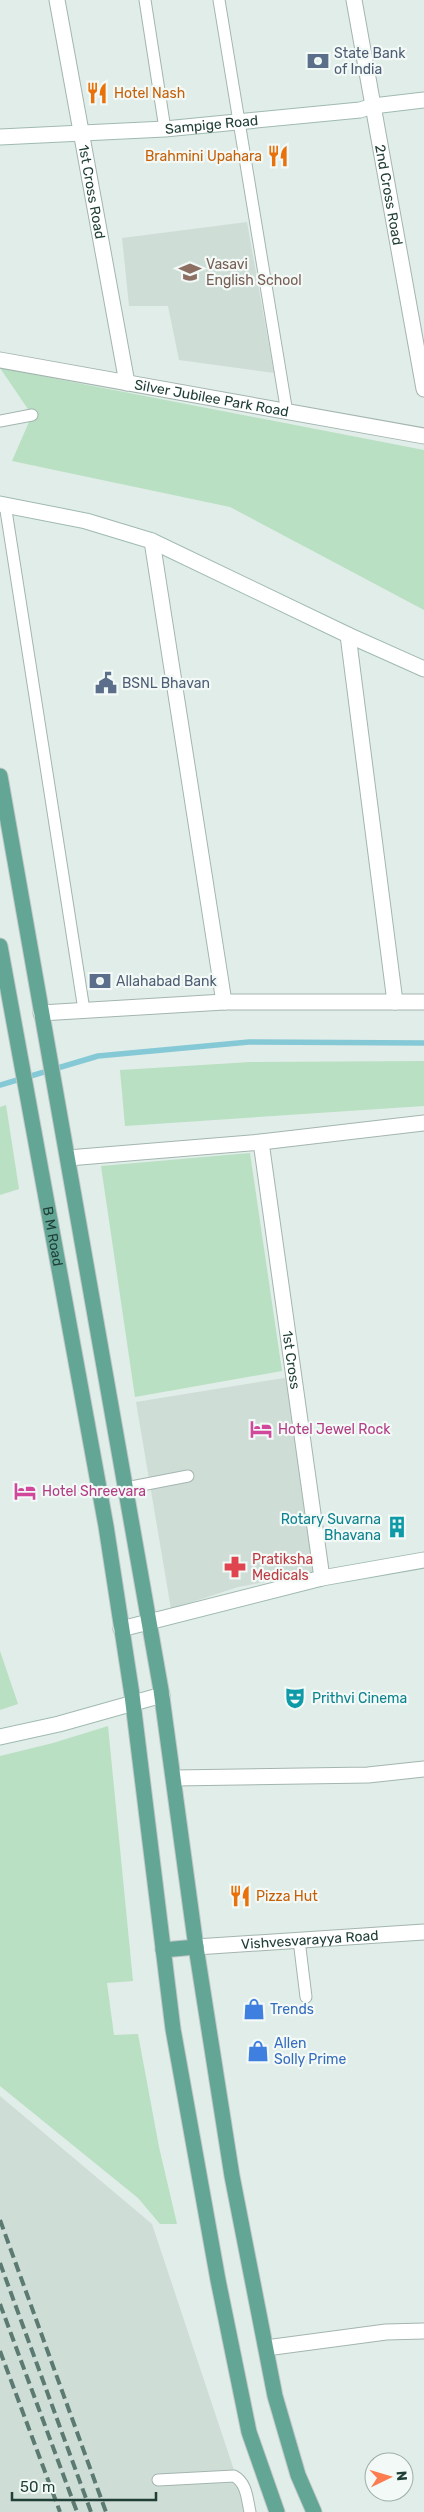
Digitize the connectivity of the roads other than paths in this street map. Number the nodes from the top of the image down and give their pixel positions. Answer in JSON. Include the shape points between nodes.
{"nodes":[{"id":1,"x":58,"y":0,"type":"edge"},
{"id":2,"x":145,"y":0,"type":"edge"},
{"id":3,"x":219,"y":0,"type":"edge"},
{"id":4,"x":354,"y":0,"type":"edge"},
{"id":5,"x":424,"y":100,"type":"edge"},
{"id":6,"x":373,"y":106,"type":"junction"},
{"id":7,"x":238,"y":121,"type":"junction"},
{"id":8,"x":165,"y":129,"type":"junction"},
{"id":9,"x":82,"y":134,"type":"junction"},
{"id":10,"x":0,"y":137,"type":"edge"},
{"id":11,"x":0,"y":360,"type":"edge"},
{"id":12,"x":127,"y":383,"type":"junction"},
{"id":13,"x":424,"y":389,"type":"edge"},
{"id":14,"x":287,"y":413,"type":"junction"},
{"id":15,"x":32,"y":415,"type":"dead end"},
{"id":16,"x":0,"y":421,"type":"edge"},
{"id":17,"x":424,"y":436,"type":"edge"},
{"id":18,"x":2,"y":504,"type":"edge"},
{"id":19,"x":152,"y":541,"type":"junction"},
{"id":20,"x":348,"y":635,"type":"junction"},
{"id":21,"x":424,"y":669,"type":"edge"},
{"id":22,"x":0,"y":776,"type":"edge"},
{"id":23,"x":0,"y":946,"type":"edge"},
{"id":24,"x":224,"y":1002,"type":"junction"},
{"id":25,"x":395,"y":1002,"type":"junction"},
{"id":26,"x":424,"y":1002,"type":"edge"},
{"id":27,"x":84,"y":1010,"type":"junction"},
{"id":28,"x":41,"y":1013,"type":"junction"},
{"id":29,"x":13,"y":1015,"type":"junction"},
{"id":30,"x":423,"y":1127,"type":"edge"},
{"id":31,"x":261,"y":1142,"type":"junction"},
{"id":32,"x":68,"y":1158,"type":"junction"},
{"id":33,"x":188,"y":1476,"type":"dead end"},
{"id":34,"x":126,"y":1488,"type":"junction"},
{"id":35,"x":424,"y":1560,"type":"edge"},
{"id":36,"x":322,"y":1578,"type":"junction"},
{"id":37,"x":148,"y":1622,"type":"junction"},
{"id":38,"x":121,"y":1629,"type":"junction"},
{"id":39,"x":162,"y":1696,"type":"junction"},
{"id":40,"x":132,"y":1702,"type":"junction"},
{"id":41,"x":0,"y":1737,"type":"edge"},
{"id":42,"x":424,"y":1769,"type":"edge"},
{"id":43,"x":174,"y":1778,"type":"junction"},
{"id":44,"x":424,"y":1932,"type":"edge"},
{"id":45,"x":299,"y":1940,"type":"junction"},
{"id":46,"x":196,"y":1947,"type":"junction"},
{"id":47,"x":163,"y":1950,"type":"junction"},
{"id":48,"x":306,"y":1997,"type":"dead end"},
{"id":49,"x":424,"y":2331,"type":"edge"},
{"id":50,"x":266,"y":2348,"type":"junction"},
{"id":51,"x":158,"y":2480,"type":"dead end"},
{"id":52,"x":250,"y":2512,"type":"edge"},
{"id":53,"x":277,"y":2512,"type":"edge"},
{"id":54,"x":314,"y":2512,"type":"edge"}],
"edges":[{"from":1,"to":9,"type":"street","name":"1st Cross Road"},
{"from":2,"to":8,"type":"lane"},
{"from":3,"to":7,"type":"lane"},
{"from":4,"to":6,"type":"street","name":"2nd Cross Road"},
{"from":5,"to":6,"type":"street","name":"Sampige Road"},
{"from":6,"to":7,"type":"street","name":"Sampige Road","via":[[360,110]]},
{"from":6,"to":13,"type":"street","name":"2nd Cross Road"},
{"from":7,"to":8,"type":"street","name":"Sampige Road"},
{"from":7,"to":14,"type":"lane"},
{"from":8,"to":9,"type":"street","name":"Sampige Road"},
{"from":9,"to":10,"type":"street","name":"Sampige Road"},
{"from":9,"to":12,"type":"street","name":"1st Cross Road"},
{"from":11,"to":12,"type":"street","name":"Silver Jubilee Park Road"},
{"from":12,"to":14,"type":"street","name":"Silver Jubilee Park Road"},
{"from":14,"to":17,"type":"street","name":"Silver Jubilee Park Road"},
{"from":15,"to":16,"type":"lane"},
{"from":18,"to":19,"type":"street","via":[[86,521]]},
{"from":18,"to":27,"type":"lane"},
{"from":19,"to":20,"type":"street"},
{"from":19,"to":24,"type":"street"},
{"from":20,"to":21,"type":"street"},
{"from":20,"to":25,"type":"street"},
{"from":22,"to":28,"type":"main road"},
{"from":23,"to":29,"type":"main road","name":"B M Road"},
{"from":24,"to":25,"type":"street"},
{"from":24,"to":27,"type":"street"},
{"from":25,"to":26,"type":"street"},
{"from":27,"to":28,"type":"street"},
{"from":28,"to":29,"type":"main road"},
{"from":28,"to":32,"type":"main road","name":"B M Road"},
{"from":29,"to":38,"type":"main road","name":"B M Road","via":[[106,1526]]},
{"from":30,"to":31,"type":"street"},
{"from":31,"to":32,"type":"street"},
{"from":31,"to":36,"type":"street","name":"1st Cross"},
{"from":32,"to":34,"type":"main road","name":"B M Road"},
{"from":33,"to":34,"type":"lane"},
{"from":34,"to":37,"type":"main road","name":"B M Road"},
{"from":35,"to":36,"type":"street"},
{"from":36,"to":37,"type":"street"},
{"from":37,"to":38,"type":"street"},
{"from":37,"to":39,"type":"main road","name":"B M Road"},
{"from":38,"to":40,"type":"main road","name":"B M Road"},
{"from":39,"to":40,"type":"street"},
{"from":39,"to":43,"type":"main road","name":"B M Road"},
{"from":40,"to":41,"type":"street","via":[[97,1714]]},
{"from":40,"to":47,"type":"main road","name":"B M Road"},
{"from":42,"to":43,"type":"street","via":[[368,1775]]},
{"from":43,"to":46,"type":"main road","name":"B M Road"},
{"from":44,"to":45,"type":"street","name":"Vishvesvarayya Road"},
{"from":45,"to":46,"type":"street","name":"Vishvesvarayya Road"},
{"from":45,"to":48,"type":"lane"},
{"from":46,"to":47,"type":"main road"},
{"from":46,"to":50,"type":"main road","name":"B M Road","via":[[232,2176]]},
{"from":47,"to":53,"type":"main road","name":"B M Road","via":[[185,2097],[248,2432]]},
{"from":49,"to":50,"type":"street","via":[[386,2332]]},
{"from":50,"to":54,"type":"main road","name":"B M Road","via":[[275,2396],[298,2475]]},
{"from":51,"to":52,"type":"lane","via":[[234,2476],[244,2486]]}]}
